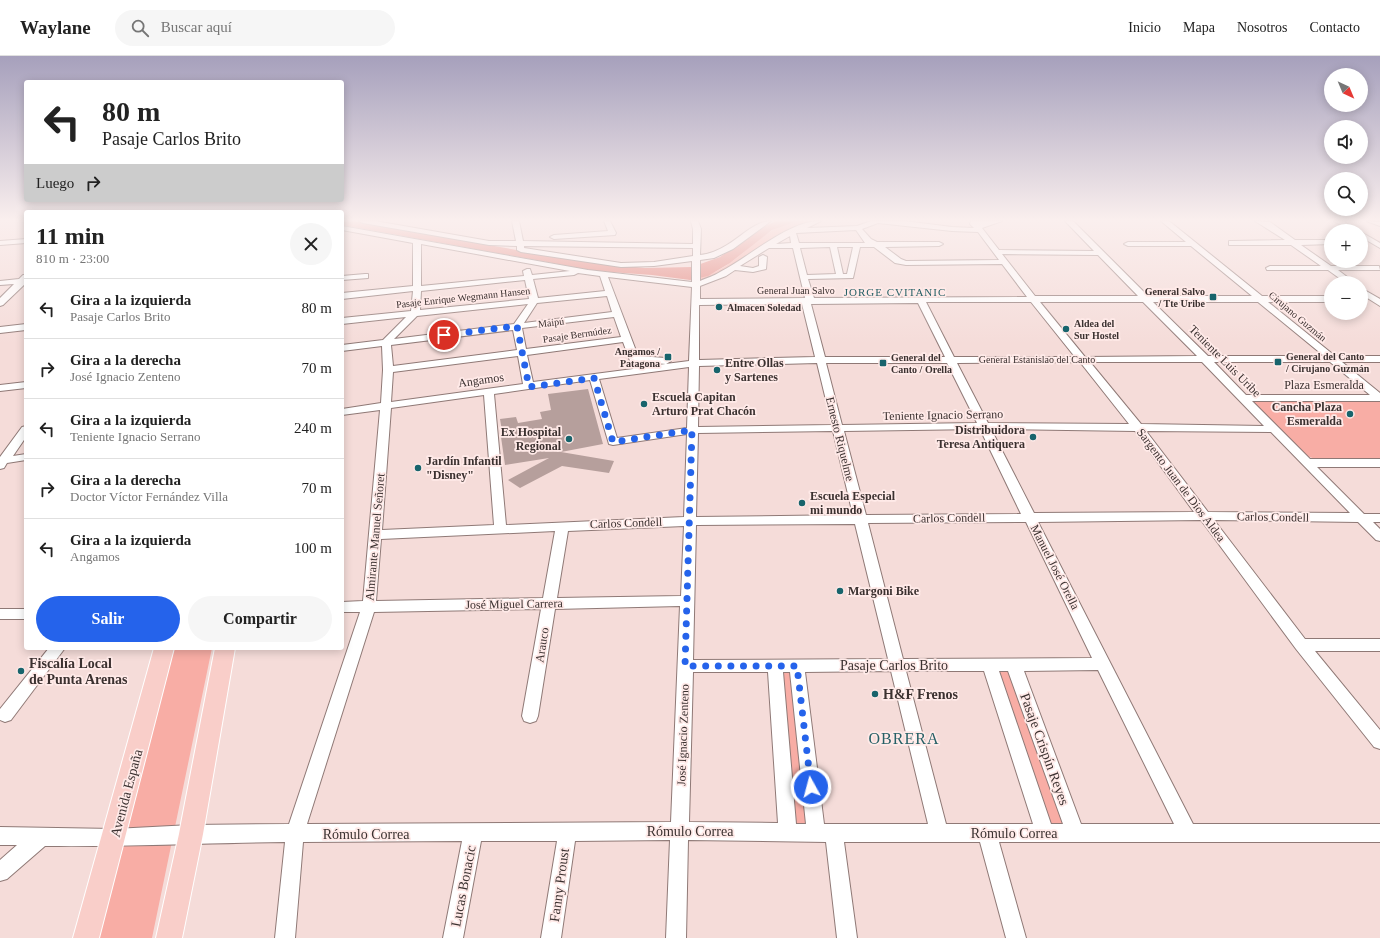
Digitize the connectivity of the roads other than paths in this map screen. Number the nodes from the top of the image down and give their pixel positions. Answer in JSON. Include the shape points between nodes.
{"nodes":[{"id":1,"x":417,"y":262,"type":"edge"},
{"id":2,"x":525,"y":262,"type":"edge"},
{"id":3,"x":536,"y":262,"type":"edge"},
{"id":4,"x":599,"y":262,"type":"edge"},
{"id":5,"x":680,"y":262,"type":"edge"},
{"id":6,"x":696,"y":262,"type":"edge"},
{"id":7,"x":741,"y":262,"type":"edge"},
{"id":8,"x":763,"y":262,"type":"edge"},
{"id":9,"x":800,"y":262,"type":"edge"},
{"id":10,"x":837,"y":262,"type":"edge"},
{"id":11,"x":853,"y":262,"type":"edge"},
{"id":12,"x":903,"y":262,"type":"edge"},
{"id":13,"x":988,"y":262,"type":"edge"},
{"id":14,"x":1004,"y":262,"type":"edge"},
{"id":15,"x":1109,"y":262,"type":"edge"},
{"id":16,"x":1216,"y":262,"type":"edge"},
{"id":17,"x":734,"y":267,"type":"junction"},
{"id":18,"x":1270,"y":268,"type":"dead end"},
{"id":19,"x":1324,"y":268,"type":"edge"},
{"id":20,"x":1329,"y":268,"type":"edge"},
{"id":21,"x":1368,"y":268,"type":"edge"},
{"id":22,"x":1379,"y":268,"type":"edge"},
{"id":23,"x":588,"y":272,"type":"junction"},
{"id":24,"x":603,"y":274,"type":"junction"},
{"id":25,"x":365,"y":276,"type":"dead end"},
{"id":26,"x":840,"y":276,"type":"junction"},
{"id":27,"x":1341,"y":276,"type":"edge"},
{"id":28,"x":804,"y":277,"type":"junction"},
{"id":29,"x":344,"y":278,"type":"edge"},
{"id":30,"x":529,"y":278,"type":"junction"},
{"id":31,"x":24,"y":279,"type":"edge"},
{"id":32,"x":24,"y":280,"type":"edge"},
{"id":33,"x":0,"y":283,"type":"edge"},
{"id":34,"x":696,"y":286,"type":"junction"},
{"id":35,"x":417,"y":288,"type":"junction"},
{"id":36,"x":610,"y":293,"type":"junction"},
{"id":37,"x":1368,"y":294,"type":"edge"},
{"id":38,"x":344,"y":296,"type":"edge"},
{"id":39,"x":1033,"y":299,"type":"junction"},
{"id":40,"x":1146,"y":299,"type":"junction"},
{"id":41,"x":1324,"y":299,"type":"edge"},
{"id":42,"x":1368,"y":299,"type":"edge"},
{"id":43,"x":921,"y":300,"type":"junction"},
{"id":44,"x":1261,"y":300,"type":"junction"},
{"id":45,"x":1378,"y":300,"type":"edge"},
{"id":46,"x":534,"y":301,"type":"junction"},
{"id":47,"x":718,"y":301,"type":"junction"},
{"id":48,"x":808,"y":301,"type":"junction"},
{"id":49,"x":696,"y":302,"type":"junction"},
{"id":50,"x":0,"y":303,"type":"edge"},
{"id":51,"x":415,"y":313,"type":"junction"},
{"id":52,"x":617,"y":314,"type":"junction"},
{"id":53,"x":344,"y":321,"type":"edge"},
{"id":54,"x":517,"y":326,"type":"junction"},
{"id":55,"x":24,"y":327,"type":"edge"},
{"id":56,"x":0,"y":330,"type":"edge"},
{"id":57,"x":626,"y":339,"type":"junction"},
{"id":58,"x":386,"y":342,"type":"junction"},
{"id":59,"x":344,"y":348,"type":"edge"},
{"id":60,"x":522,"y":352,"type":"junction"},
{"id":61,"x":635,"y":359,"type":"junction"},
{"id":62,"x":950,"y":359,"type":"junction"},
{"id":63,"x":1082,"y":359,"type":"junction"},
{"id":64,"x":1205,"y":359,"type":"junction"},
{"id":65,"x":1333,"y":359,"type":"junction"},
{"id":66,"x":1380,"y":359,"type":"edge"},
{"id":67,"x":820,"y":360,"type":"junction"},
{"id":68,"x":694,"y":362,"type":"junction"},
{"id":69,"x":388,"y":370,"type":"junction"},
{"id":70,"x":639,"y":371,"type":"junction"},
{"id":71,"x":594,"y":378,"type":"junction"},
{"id":72,"x":24,"y":385,"type":"edge"},
{"id":73,"x":529,"y":387,"type":"junction"},
{"id":74,"x":0,"y":388,"type":"edge"},
{"id":75,"x":489,"y":392,"type":"junction"},
{"id":76,"x":1243,"y":398,"type":"junction"},
{"id":77,"x":1380,"y":398,"type":"edge"},
{"id":78,"x":386,"y":406,"type":"junction"},
{"id":79,"x":344,"y":412,"type":"edge"},
{"id":80,"x":984,"y":426,"type":"junction"},
{"id":81,"x":1138,"y":428,"type":"junction"},
{"id":82,"x":838,"y":429,"type":"junction"},
{"id":83,"x":1274,"y":429,"type":"junction"},
{"id":84,"x":692,"y":430,"type":"junction"},
{"id":85,"x":24,"y":432,"type":"edge"},
{"id":86,"x":24,"y":457,"type":"edge"},
{"id":87,"x":1,"y":462,"type":"edge"},
{"id":88,"x":1380,"y":462,"type":"edge"},
{"id":89,"x":1307,"y":463,"type":"junction"},
{"id":90,"x":1204,"y":516,"type":"junction"},
{"id":91,"x":1030,"y":517,"type":"junction"},
{"id":92,"x":1362,"y":518,"type":"junction"},
{"id":93,"x":1380,"y":518,"type":"edge"},
{"id":94,"x":860,"y":520,"type":"junction"},
{"id":95,"x":690,"y":521,"type":"junction"},
{"id":96,"x":562,"y":526,"type":"junction"},
{"id":97,"x":500,"y":528,"type":"junction"},
{"id":98,"x":375,"y":534,"type":"junction"},
{"id":99,"x":1380,"y":537,"type":"edge"},
{"id":100,"x":687,"y":601,"type":"junction"},
{"id":101,"x":549,"y":604,"type":"junction"},
{"id":102,"x":344,"y":607,"type":"edge"},
{"id":103,"x":369,"y":607,"type":"junction"},
{"id":104,"x":0,"y":614,"type":"edge"},
{"id":105,"x":24,"y":614,"type":"edge"},
{"id":106,"x":1301,"y":645,"type":"junction"},
{"id":107,"x":1380,"y":645,"type":"edge"},
{"id":108,"x":56,"y":650,"type":"edge"},
{"id":109,"x":163,"y":650,"type":"edge"},
{"id":110,"x":225,"y":650,"type":"edge"},
{"id":111,"x":1014,"y":664,"type":"junction"},
{"id":112,"x":1103,"y":664,"type":"junction"},
{"id":113,"x":897,"y":665,"type":"junction"},
{"id":114,"x":990,"y":665,"type":"junction"},
{"id":115,"x":685,"y":666,"type":"junction"},
{"id":116,"x":775,"y":666,"type":"junction"},
{"id":117,"x":797,"y":666,"type":"junction"},
{"id":118,"x":5,"y":715,"type":"dead end"},
{"id":119,"x":530,"y":716,"type":"dead end"},
{"id":120,"x":1380,"y":742,"type":"edge"},
{"id":121,"x":680,"y":831,"type":"junction"},
{"id":122,"x":566,"y":832,"type":"junction"},
{"id":123,"x":473,"y":833,"type":"junction"},
{"id":124,"x":788,"y":833,"type":"junction"},
{"id":125,"x":825,"y":833,"type":"junction"},
{"id":126,"x":938,"y":833,"type":"junction"},
{"id":127,"x":987,"y":833,"type":"junction"},
{"id":128,"x":1045,"y":833,"type":"junction"},
{"id":129,"x":191,"y":834,"type":"junction"},
{"id":130,"x":295,"y":834,"type":"junction"},
{"id":131,"x":1076,"y":834,"type":"junction"},
{"id":132,"x":1188,"y":834,"type":"junction"},
{"id":133,"x":1380,"y":834,"type":"edge"},
{"id":134,"x":0,"y":836,"type":"edge"},
{"id":135,"x":41,"y":837,"type":"junction"},
{"id":136,"x":114,"y":838,"type":"junction"},
{"id":137,"x":0,"y":872,"type":"edge"},
{"id":138,"x":86,"y":938,"type":"edge"},
{"id":139,"x":168,"y":938,"type":"edge"},
{"id":140,"x":286,"y":938,"type":"edge"},
{"id":141,"x":453,"y":938,"type":"edge"},
{"id":142,"x":552,"y":938,"type":"edge"},
{"id":143,"x":676,"y":938,"type":"edge"},
{"id":144,"x":847,"y":938,"type":"edge"},
{"id":145,"x":1016,"y":938,"type":"edge"}],
"edges":[{"from":1,"to":35,"type":"street"},
{"from":2,"to":30,"type":"street"},
{"from":3,"to":23,"type":"street"},
{"from":4,"to":5,"type":"street","via":[[621,265]]},
{"from":6,"to":34,"type":"street","name":"José Ignacio Zenteno"},
{"from":7,"to":17,"type":"street"},
{"from":8,"to":17,"type":"street","via":[[760,269],[742,270]]},
{"from":9,"to":28,"type":"street","name":"Ernesto Riquelme"},
{"from":10,"to":26,"type":"street"},
{"from":11,"to":26,"type":"street","via":[[850,276]]},
{"from":12,"to":13,"type":"street"},
{"from":14,"to":39,"type":"street","name":"Sargento Juan de Dios Aldea"},
{"from":15,"to":40,"type":"street","name":"Teniente Luis Uribe"},
{"from":16,"to":44,"type":"street","name":"Cirujano Guzmán"},
{"from":17,"to":34,"type":"street"},
{"from":18,"to":19,"type":"street"},
{"from":20,"to":27,"type":"street"},
{"from":21,"to":22,"type":"street"},
{"from":23,"to":24,"type":"street"},
{"from":23,"to":30,"type":"street"},
{"from":24,"to":34,"type":"street"},
{"from":24,"to":36,"type":"street"},
{"from":25,"to":29,"type":"street"},
{"from":26,"to":28,"type":"street"},
{"from":28,"to":48,"type":"street","name":"Ernesto Riquelme"},
{"from":30,"to":35,"type":"street"},
{"from":30,"to":46,"type":"street"},
{"from":31,"to":33,"type":"street"},
{"from":32,"to":50,"type":"street"},
{"from":34,"to":47,"type":"street","name":"General Juan Salvo"},
{"from":34,"to":49,"type":"street","name":"José Ignacio Zenteno"},
{"from":35,"to":38,"type":"street"},
{"from":35,"to":51,"type":"street"},
{"from":36,"to":46,"type":"street","name":"Pasaje Enrique Wegmann Hansen"},
{"from":36,"to":52,"type":"street"},
{"from":37,"to":45,"type":"street"},
{"from":39,"to":40,"type":"street","name":"General Juan Salvo"},
{"from":39,"to":43,"type":"street","name":"General Juan Salvo"},
{"from":39,"to":63,"type":"street","name":"Sargento Juan de Dios Aldea"},
{"from":40,"to":44,"type":"street","name":"General Juan Salvo"},
{"from":40,"to":64,"type":"street","name":"Teniente Luis Uribe"},
{"from":41,"to":44,"type":"street","name":"General Juan Salvo"},
{"from":42,"to":45,"type":"street"},
{"from":43,"to":48,"type":"street","name":"General Juan Salvo"},
{"from":43,"to":62,"type":"street","name":"Manuel José Orella"},
{"from":44,"to":65,"type":"street","name":"Cirujano Guzmán"},
{"from":46,"to":51,"type":"street","name":"Pasaje Enrique Wegmann Hansen"},
{"from":46,"to":54,"type":"street"},
{"from":47,"to":48,"type":"street","name":"General Juan Salvo"},
{"from":47,"to":49,"type":"street","name":"General Juan Salvo"},
{"from":48,"to":67,"type":"street","name":"Ernesto Riquelme"},
{"from":49,"to":68,"type":"street","name":"José Ignacio Zenteno"},
{"from":51,"to":53,"type":"street","name":"Pasaje Enrique Wegmann Hansen"},
{"from":51,"to":58,"type":"street"},
{"from":52,"to":54,"type":"street","name":"Maipú"},
{"from":52,"to":57,"type":"street"},
{"from":54,"to":58,"type":"street","name":"Maipú"},
{"from":54,"to":60,"type":"street"},
{"from":55,"to":56,"type":"street"},
{"from":57,"to":60,"type":"street","name":"Pasaje Bermúdez"},
{"from":57,"to":61,"type":"street"},
{"from":58,"to":59,"type":"street","name":"Maipú"},
{"from":58,"to":69,"type":"street","name":"Almirante Manuel Señoret"},
{"from":60,"to":69,"type":"street","name":"Pasaje Bermúdez"},
{"from":60,"to":73,"type":"street"},
{"from":61,"to":68,"type":"street"},
{"from":61,"to":70,"type":"street"},
{"from":62,"to":63,"type":"street","name":"General Estanislao del Canto"},
{"from":62,"to":67,"type":"street","name":"General Estanislao del Canto"},
{"from":62,"to":80,"type":"street","name":"Manuel José Orella"},
{"from":63,"to":64,"type":"street","name":"General Estanislao del Canto"},
{"from":63,"to":81,"type":"street","name":"Sargento Juan de Dios Aldea"},
{"from":64,"to":65,"type":"street","name":"General Estanislao del Canto"},
{"from":64,"to":76,"type":"street","name":"Teniente Luis Uribe"},
{"from":65,"to":66,"type":"street","name":"General Estanislao del Canto"},
{"from":65,"to":77,"type":"street","name":"Cirujano Guzmán"},
{"from":67,"to":68,"type":"street","name":"General Estanislao del Canto"},
{"from":67,"to":82,"type":"street","name":"Ernesto Riquelme"},
{"from":68,"to":70,"type":"street","name":"Angamos"},
{"from":68,"to":84,"type":"street","name":"José Ignacio Zenteno"},
{"from":69,"to":78,"type":"street","name":"Almirante Manuel Señoret"},
{"from":70,"to":71,"type":"street","name":"Angamos"},
{"from":71,"to":73,"type":"street","name":"Angamos"},
{"from":71,"to":84,"type":"street","name":"Teniente Ignacio Serrano","via":[[613,442]]},
{"from":72,"to":74,"type":"street"},
{"from":73,"to":75,"type":"street","name":"Angamos"},
{"from":75,"to":78,"type":"street","name":"Angamos"},
{"from":75,"to":97,"type":"street"},
{"from":76,"to":77,"type":"street","name":"Plaza Esmeralda"},
{"from":76,"to":83,"type":"street","name":"Teniente Luis Uribe"},
{"from":78,"to":79,"type":"street","name":"Angamos"},
{"from":78,"to":98,"type":"street","name":"Almirante Manuel Señoret"},
{"from":80,"to":81,"type":"street","name":"Teniente Ignacio Serrano"},
{"from":80,"to":82,"type":"street","name":"Teniente Ignacio Serrano"},
{"from":80,"to":91,"type":"street","name":"Manuel José Orella"},
{"from":81,"to":83,"type":"street","name":"Teniente Ignacio Serrano"},
{"from":81,"to":90,"type":"street","name":"Sargento Juan de Dios Aldea"},
{"from":82,"to":84,"type":"street","name":"Teniente Ignacio Serrano"},
{"from":82,"to":94,"type":"street","name":"Ernesto Riquelme"},
{"from":83,"to":89,"type":"street","name":"Teniente Luis Uribe"},
{"from":84,"to":95,"type":"street","name":"José Ignacio Zenteno"},
{"from":85,"to":87,"type":"street"},
{"from":86,"to":87,"type":"street"},
{"from":88,"to":89,"type":"street"},
{"from":89,"to":92,"type":"street","name":"Teniente Luis Uribe"},
{"from":90,"to":91,"type":"street","name":"Carlos Condell"},
{"from":90,"to":92,"type":"street","name":"Carlos Condell"},
{"from":90,"to":106,"type":"street","name":"Sargento Juan de Dios Aldea"},
{"from":91,"to":94,"type":"street","name":"Carlos Condell"},
{"from":91,"to":112,"type":"street","name":"Manuel José Orella"},
{"from":92,"to":93,"type":"street","name":"Carlos Condell"},
{"from":92,"to":99,"type":"street","name":"Teniente Luis Uribe"},
{"from":94,"to":95,"type":"street","name":"Carlos Condell"},
{"from":94,"to":113,"type":"street","name":"Ernesto Riquelme"},
{"from":95,"to":96,"type":"street","name":"Carlos Condell"},
{"from":95,"to":100,"type":"street","name":"José Ignacio Zenteno"},
{"from":96,"to":97,"type":"street","name":"Carlos Condell"},
{"from":96,"to":101,"type":"street","name":"Arauco"},
{"from":97,"to":98,"type":"street","name":"Carlos Condell"},
{"from":98,"to":103,"type":"street","name":"Almirante Manuel Señoret"},
{"from":100,"to":101,"type":"street","name":"José Miguel Carrera"},
{"from":100,"to":115,"type":"street","name":"José Ignacio Zenteno"},
{"from":101,"to":103,"type":"street","name":"José Miguel Carrera"},
{"from":101,"to":119,"type":"street","name":"Arauco"},
{"from":102,"to":103,"type":"street","name":"José Miguel Carrera"},
{"from":103,"to":130,"type":"street","name":"Almirante Manuel Señoret"},
{"from":104,"to":105,"type":"street"},
{"from":106,"to":107,"type":"street"},
{"from":106,"to":120,"type":"street","name":"Sargento Juan de Dios Aldea"},
{"from":108,"to":118,"type":"street"},
{"from":109,"to":136,"type":"main road","name":"Avenida España"},
{"from":110,"to":129,"type":"main road"},
{"from":111,"to":112,"type":"street","name":"Pasaje Carlos Brito"},
{"from":111,"to":114,"type":"street","name":"Pasaje Carlos Brito"},
{"from":111,"to":131,"type":"street","name":"Pasaje Crispín Reyes"},
{"from":112,"to":132,"type":"street","name":"Manuel José Orella"},
{"from":113,"to":114,"type":"street","name":"Pasaje Carlos Brito"},
{"from":113,"to":117,"type":"street","name":"Pasaje Carlos Brito"},
{"from":113,"to":126,"type":"street","name":"Ernesto Riquelme"},
{"from":114,"to":128,"type":"street","name":"Pasaje Crispín Reyes"},
{"from":115,"to":116,"type":"street","name":"Pasaje Carlos Brito"},
{"from":115,"to":121,"type":"street","name":"José Ignacio Zenteno"},
{"from":116,"to":117,"type":"street","name":"Pasaje Carlos Brito"},
{"from":116,"to":124,"type":"street"},
{"from":117,"to":125,"type":"street"},
{"from":121,"to":122,"type":"street","name":"Rómulo Correa"},
{"from":121,"to":124,"type":"street","name":"Rómulo Correa"},
{"from":121,"to":143,"type":"street","name":"José Ignacio Zenteno"},
{"from":122,"to":123,"type":"street","name":"Rómulo Correa"},
{"from":122,"to":142,"type":"street","name":"Fanny Proust"},
{"from":123,"to":130,"type":"street","name":"Rómulo Correa"},
{"from":123,"to":141,"type":"street","name":"Lucas Bonacic"},
{"from":124,"to":125,"type":"street","name":"Rómulo Correa"},
{"from":125,"to":126,"type":"street","name":"Rómulo Correa"},
{"from":125,"to":144,"type":"street"},
{"from":126,"to":127,"type":"street","name":"Rómulo Correa"},
{"from":127,"to":128,"type":"street","name":"Rómulo Correa"},
{"from":127,"to":145,"type":"street"},
{"from":128,"to":131,"type":"street","name":"Rómulo Correa"},
{"from":129,"to":130,"type":"street","name":"Rómulo Correa"},
{"from":129,"to":136,"type":"street","name":"Rómulo Correa"},
{"from":129,"to":139,"type":"main road"},
{"from":130,"to":140,"type":"street","name":"Almirante Manuel Señoret"},
{"from":131,"to":132,"type":"street","name":"Rómulo Correa"},
{"from":132,"to":133,"type":"street","name":"Rómulo Correa"},
{"from":134,"to":135,"type":"street","name":"Rómulo Correa"},
{"from":135,"to":136,"type":"street","name":"Rómulo Correa"},
{"from":135,"to":137,"type":"street"},
{"from":136,"to":138,"type":"main road","name":"Avenida España"}]}
